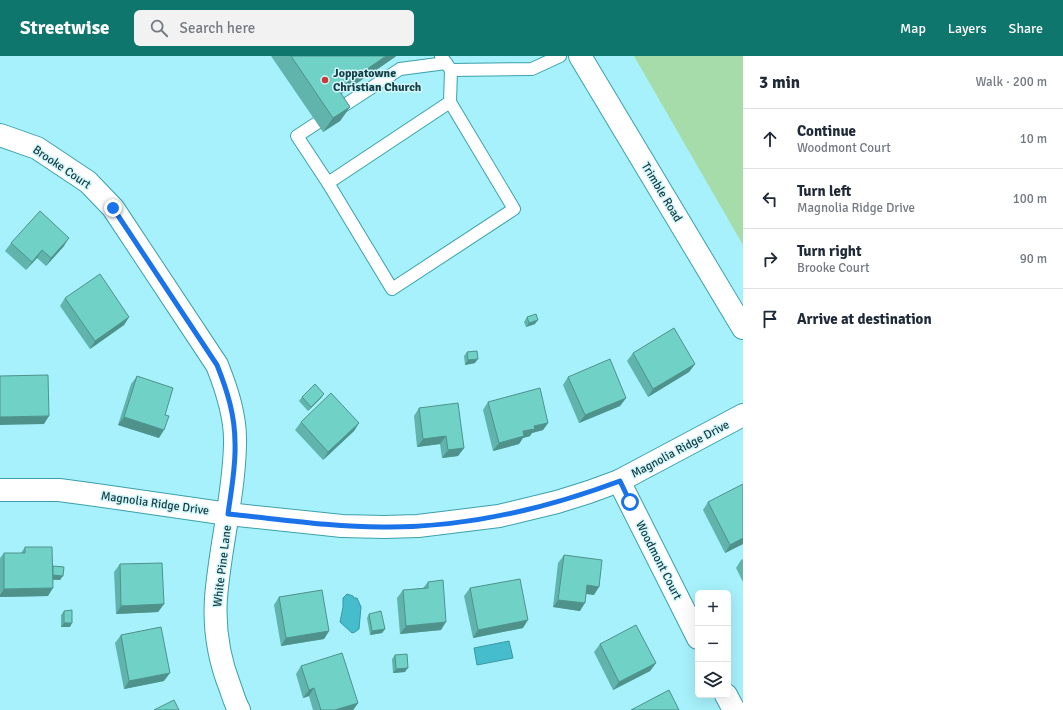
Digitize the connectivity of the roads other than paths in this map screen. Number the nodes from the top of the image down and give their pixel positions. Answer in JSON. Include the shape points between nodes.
{"nodes":[{"id":1,"x":560,"y":56,"type":"edge"},
{"id":2,"x":580,"y":56,"type":"edge"},
{"id":3,"x":446,"y":63,"type":"edge"},
{"id":4,"x":450,"y":102,"type":"junction"},
{"id":5,"x":334,"y":112,"type":"edge"},
{"id":6,"x":317,"y":123,"type":"dead end"},
{"id":7,"x":0,"y":135,"type":"edge"},
{"id":8,"x":328,"y":183,"type":"junction"},
{"id":9,"x":743,"y":328,"type":"edge"},
{"id":10,"x":743,"y":415,"type":"edge"},
{"id":11,"x":620,"y":481,"type":"junction"},
{"id":12,"x":0,"y":490,"type":"edge"},
{"id":13,"x":228,"y":514,"type":"junction"},
{"id":14,"x":695,"y":632,"type":"edge"},
{"id":15,"x":728,"y":698,"type":"edge"},
{"id":16,"x":239,"y":710,"type":"edge"},
{"id":17,"x":734,"y":710,"type":"edge"}],
"edges":[{"from":1,"to":3,"type":"lane","via":[[532,69]]},
{"from":2,"to":9,"type":"street","name":"Trimble Road"},
{"from":3,"to":4,"type":"lane"},
{"from":3,"to":5,"type":"lane","via":[[400,69]]},
{"from":4,"to":8,"type":"lane"},
{"from":4,"to":8,"type":"lane","via":[[514,209],[392,289]]},
{"from":6,"to":8,"type":"lane","via":[[297,136]]},
{"from":7,"to":13,"type":"street","name":"Brooke Court","via":[[37,148],[88,182],[113,208],[217,365],[226,387],[233,416],[235,443]]},
{"from":10,"to":11,"type":"street","name":"Magnolia Ridge Drive"},
{"from":11,"to":13,"type":"street","name":"Magnolia Ridge Drive","via":[[526,510],[418,526],[342,526]]},
{"from":11,"to":14,"type":"street","name":"Woodmont Court"},
{"from":12,"to":13,"type":"street","name":"Magnolia Ridge Drive","via":[[59,490]]},
{"from":13,"to":16,"type":"street","name":"White Pine Lane","via":[[216,598],[216,621],[225,676]]},
{"from":15,"to":17,"type":"street"}]}
